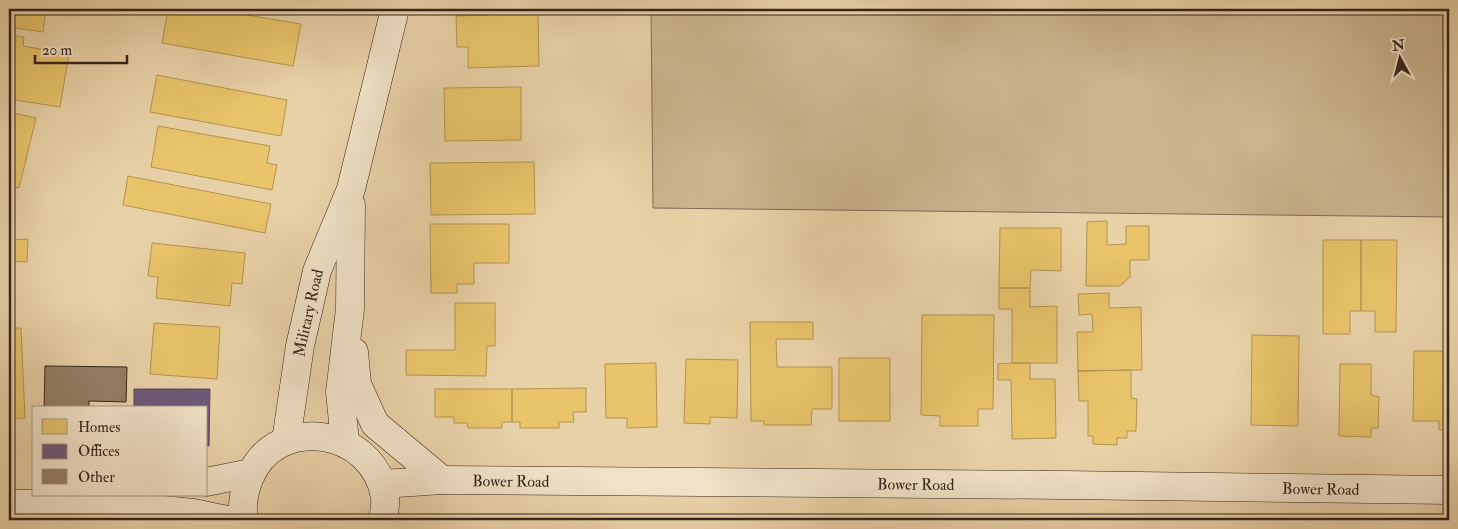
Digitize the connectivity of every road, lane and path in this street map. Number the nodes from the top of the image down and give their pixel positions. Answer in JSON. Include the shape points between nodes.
{"nodes":[{"id":1,"x":395,"y":9,"type":"edge"},
{"id":2,"x":351,"y":189,"type":"junction"},
{"id":3,"x":350,"y":309,"type":"junction"},
{"id":4,"x":286,"y":441,"type":"junction"},
{"id":5,"x":345,"y":442,"type":"junction"},
{"id":6,"x":251,"y":473,"type":"junction"},
{"id":7,"x":442,"y":480,"type":"junction"},
{"id":8,"x":208,"y":482,"type":"edge"},
{"id":9,"x":382,"y":484,"type":"junction"},
{"id":10,"x":1449,"y":490,"type":"edge"},
{"id":11,"x":127,"y":496,"type":"edge"},
{"id":12,"x":92,"y":503,"type":"junction"},
{"id":13,"x":9,"y":504,"type":"edge"},
{"id":14,"x":129,"y":520,"type":"edge"},
{"id":15,"x":227,"y":520,"type":"edge"},
{"id":16,"x":244,"y":520,"type":"edge"},
{"id":17,"x":383,"y":520,"type":"edge"}],
"edges":[{"from":1,"to":2,"type":"main road","name":"Military Road"},
{"from":2,"to":3,"type":"main road","name":"Military Road"},
{"from":2,"to":4,"type":"main road","name":"Military Road","via":[[317,271],[300,346]]},
{"from":3,"to":5,"type":"main road","name":"Military Road","via":[[340,392]]},
{"from":3,"to":7,"type":"main road","via":[[357,384],[375,424]]},
{"from":4,"to":5,"type":"main road","via":[[321,436]]},
{"from":4,"to":6,"type":"main road","via":[[261,459]]},
{"from":5,"to":9,"type":"main road","via":[[374,467]]},
{"from":6,"to":8,"type":"main road"},
{"from":6,"to":16,"type":"main road","via":[[244,491]]},
{"from":7,"to":9,"type":"main road","name":"Bower Road"},
{"from":7,"to":10,"type":"main road","name":"Bower Road"},
{"from":9,"to":17,"type":"main road","via":[[385,499]]},
{"from":11,"to":12,"type":"main road"},
{"from":12,"to":13,"type":"main road"},
{"from":12,"to":14,"type":"main road"},
{"from":12,"to":15,"type":"main road","via":[[193,513]]}]}
